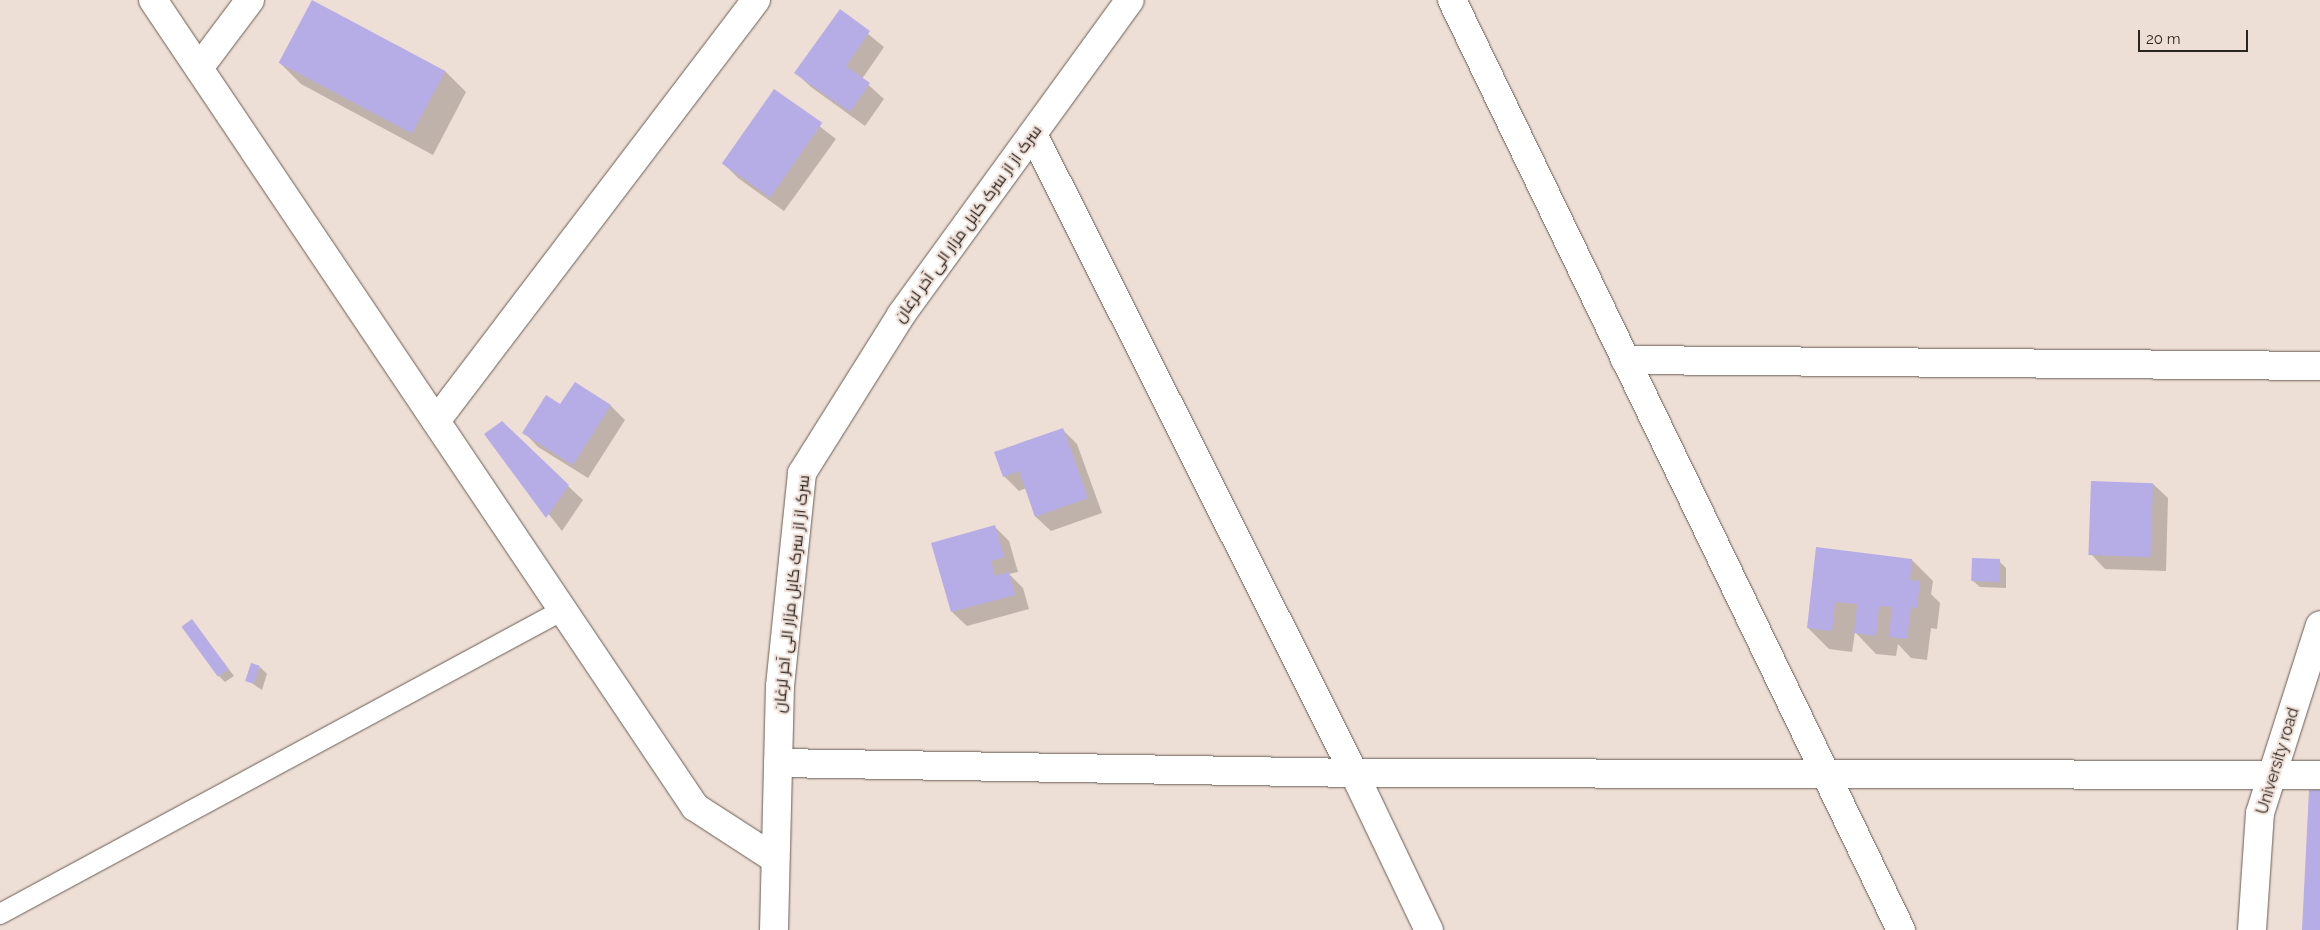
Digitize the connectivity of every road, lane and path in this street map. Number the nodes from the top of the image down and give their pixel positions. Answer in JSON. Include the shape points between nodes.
{"nodes":[{"id":1,"x":153,"y":0,"type":"edge"},
{"id":2,"x":250,"y":0,"type":"edge"},
{"id":3,"x":756,"y":0,"type":"edge"},
{"id":4,"x":1130,"y":0,"type":"edge"},
{"id":5,"x":1452,"y":0,"type":"edge"},
{"id":6,"x":198,"y":68,"type":"junction"},
{"id":7,"x":1033,"y":134,"type":"junction"},
{"id":8,"x":1625,"y":360,"type":"junction"},
{"id":9,"x":2320,"y":366,"type":"edge"},
{"id":10,"x":436,"y":421,"type":"junction"},
{"id":11,"x":563,"y":610,"type":"junction"},
{"id":12,"x":2320,"y":625,"type":"edge"},
{"id":13,"x":778,"y":763,"type":"junction"},
{"id":14,"x":1354,"y":773,"type":"junction"},
{"id":15,"x":1823,"y":773,"type":"junction"},
{"id":16,"x":2272,"y":775,"type":"junction"},
{"id":17,"x":2320,"y":775,"type":"edge"},
{"id":18,"x":776,"y":858,"type":"junction"},
{"id":19,"x":0,"y":914,"type":"edge"},
{"id":20,"x":774,"y":930,"type":"edge"},
{"id":21,"x":1429,"y":930,"type":"edge"},
{"id":22,"x":1901,"y":930,"type":"edge"},
{"id":23,"x":2252,"y":930,"type":"edge"}],
"edges":[{"from":1,"to":6,"type":"street"},
{"from":2,"to":6,"type":"street"},
{"from":3,"to":10,"type":"street"},
{"from":4,"to":7,"type":"street","name":"سرک از از سرک کابل مزار الی آخر لرغان"},
{"from":5,"to":8,"type":"street"},
{"from":6,"to":10,"type":"street"},
{"from":7,"to":13,"type":"street","name":"سرک از از سرک کابل مزار الی آخر لرغان","via":[[901,315],[802,473],[780,686]]},
{"from":7,"to":14,"type":"street"},
{"from":8,"to":9,"type":"street"},
{"from":8,"to":15,"type":"street"},
{"from":10,"to":11,"type":"street"},
{"from":11,"to":18,"type":"street","via":[[695,806]]},
{"from":11,"to":19,"type":"lane"},
{"from":12,"to":16,"type":"street","name":"University road"},
{"from":13,"to":14,"type":"street"},
{"from":13,"to":18,"type":"street","name":"سرک از از سرک کابل مزار الی آخر لرغان"},
{"from":14,"to":15,"type":"street"},
{"from":14,"to":21,"type":"street"},
{"from":15,"to":16,"type":"street"},
{"from":15,"to":22,"type":"street"},
{"from":16,"to":17,"type":"street"},
{"from":16,"to":23,"type":"street","name":"University road","via":[[2260,813]]},
{"from":18,"to":20,"type":"street","name":"سرک از از سرک کابل مزار الی آخر لرغان"}]}
